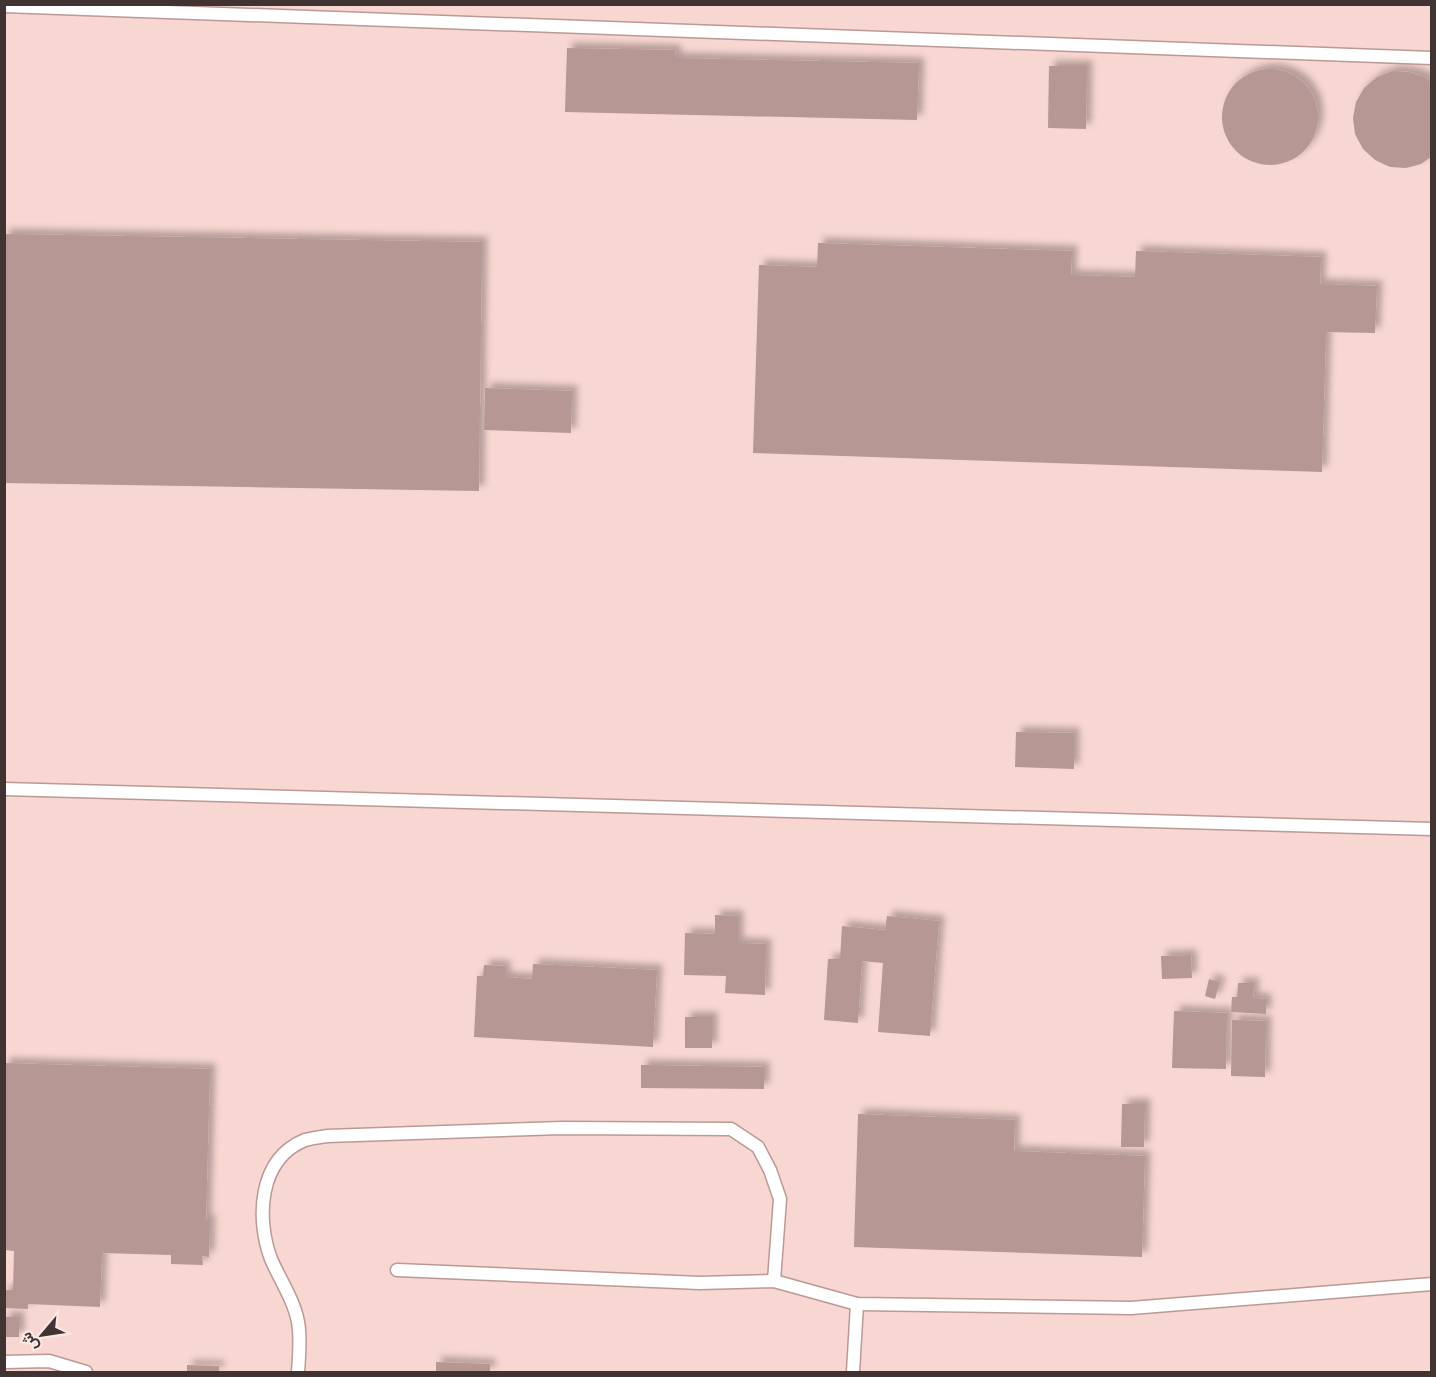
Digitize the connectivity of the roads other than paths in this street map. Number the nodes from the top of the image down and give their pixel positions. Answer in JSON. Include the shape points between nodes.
{"nodes":[{"id":1,"x":4,"y":6,"type":"edge"},
{"id":2,"x":1431,"y":58,"type":"edge"},
{"id":3,"x":4,"y":789,"type":"edge"},
{"id":4,"x":1431,"y":829,"type":"edge"},
{"id":5,"x":398,"y":1270,"type":"dead end"},
{"id":6,"x":774,"y":1281,"type":"junction"},
{"id":7,"x":1431,"y":1284,"type":"edge"},
{"id":8,"x":857,"y":1304,"type":"junction"},
{"id":9,"x":4,"y":1362,"type":"edge"},
{"id":10,"x":86,"y":1372,"type":"edge"},
{"id":11,"x":298,"y":1372,"type":"edge"},
{"id":12,"x":852,"y":1372,"type":"edge"}],
"edges":[{"from":1,"to":2,"type":"lane"},
{"from":3,"to":4,"type":"lane"},
{"from":5,"to":6,"type":"lane","via":[[700,1283]]},
{"from":6,"to":8,"type":"lane"},
{"from":6,"to":11,"type":"lane","via":[[780,1199],[758,1147],[731,1130],[562,1128],[305,1140],[282,1154],[265,1185],[262,1221],[271,1258],[298,1322]]},
{"from":7,"to":8,"type":"lane","via":[[1131,1308]]},
{"from":8,"to":12,"type":"lane"},
{"from":9,"to":10,"type":"lane","via":[[49,1361]]}]}
